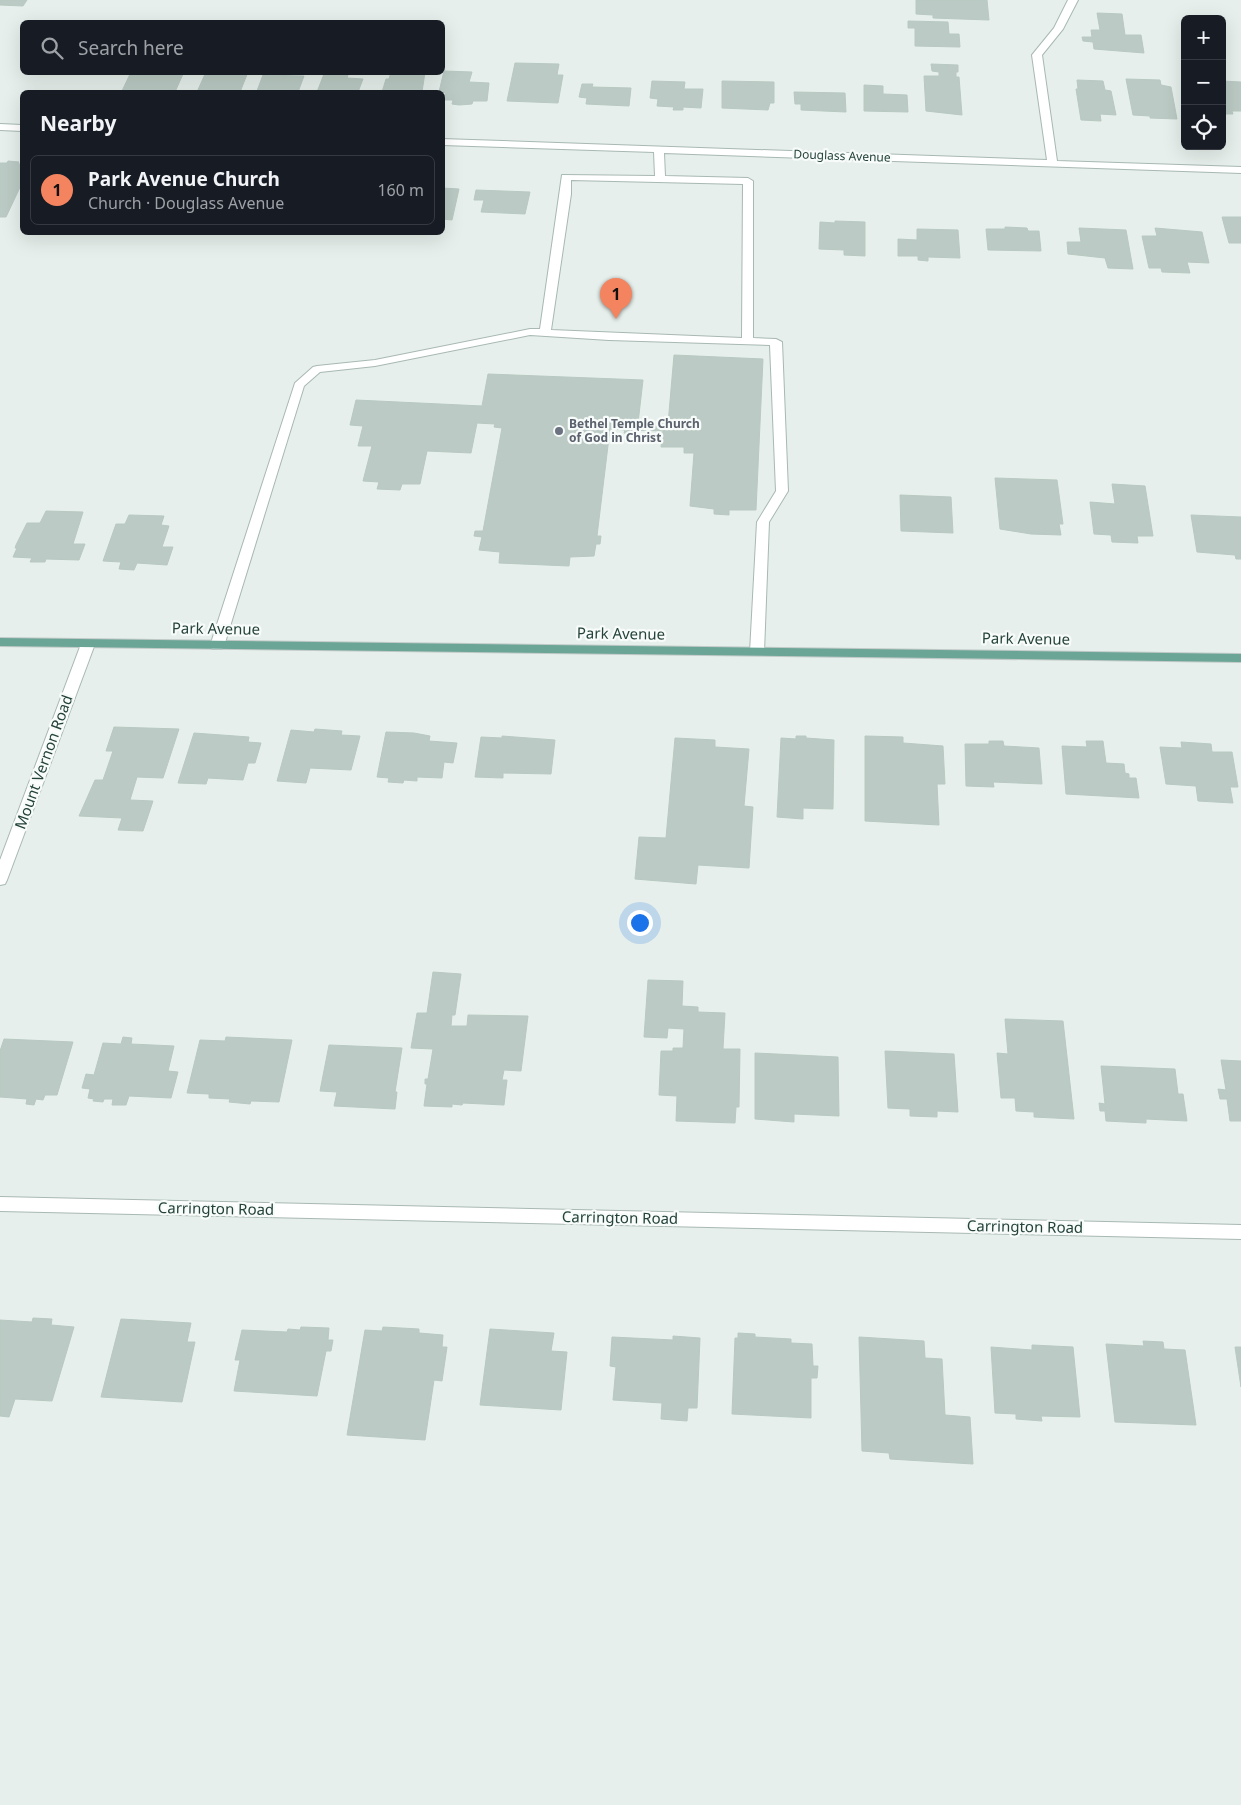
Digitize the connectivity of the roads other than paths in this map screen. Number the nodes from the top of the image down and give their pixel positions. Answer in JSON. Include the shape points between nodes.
{"nodes":[{"id":1,"x":1072,"y":0,"type":"edge"},
{"id":2,"x":0,"y":127,"type":"edge"},
{"id":3,"x":20,"y":128,"type":"edge"},
{"id":4,"x":445,"y":142,"type":"edge"},
{"id":5,"x":659,"y":150,"type":"junction"},
{"id":6,"x":1052,"y":163,"type":"junction"},
{"id":7,"x":1241,"y":170,"type":"edge"},
{"id":8,"x":660,"y":179,"type":"junction"},
{"id":9,"x":545,"y":333,"type":"junction"},
{"id":10,"x":746,"y":342,"type":"junction"},
{"id":11,"x":0,"y":642,"type":"edge"},
{"id":12,"x":88,"y":644,"type":"junction"},
{"id":13,"x":217,"y":646,"type":"junction"},
{"id":14,"x":757,"y":652,"type":"junction"},
{"id":15,"x":1241,"y":658,"type":"edge"},
{"id":16,"x":0,"y":880,"type":"edge"},
{"id":17,"x":0,"y":1204,"type":"edge"},
{"id":18,"x":1241,"y":1232,"type":"edge"}],
"edges":[{"from":1,"to":6,"type":"street","via":[[1058,29],[1037,55]]},
{"from":2,"to":3,"type":"street"},
{"from":4,"to":5,"type":"street","name":"Douglass Avenue"},
{"from":5,"to":6,"type":"street","name":"Douglass Avenue"},
{"from":5,"to":8,"type":"street"},
{"from":6,"to":7,"type":"street","name":"Douglass Avenue"},
{"from":8,"to":9,"type":"street","via":[[566,177]]},
{"from":8,"to":10,"type":"street","via":[[748,181]]},
{"from":9,"to":10,"type":"street"},
{"from":9,"to":13,"type":"street","via":[[530,332],[374,363],[317,369],[298,385]]},
{"from":10,"to":14,"type":"street","via":[[776,342],[782,492],[763,522]]},
{"from":11,"to":12,"type":"main road","name":"Park Avenue"},
{"from":12,"to":13,"type":"main road","name":"Park Avenue"},
{"from":12,"to":16,"type":"street","name":"Mount Vernon Road"},
{"from":13,"to":14,"type":"main road","name":"Park Avenue"},
{"from":14,"to":15,"type":"main road","name":"Park Avenue"},
{"from":17,"to":18,"type":"street","name":"Carrington Road"}]}
